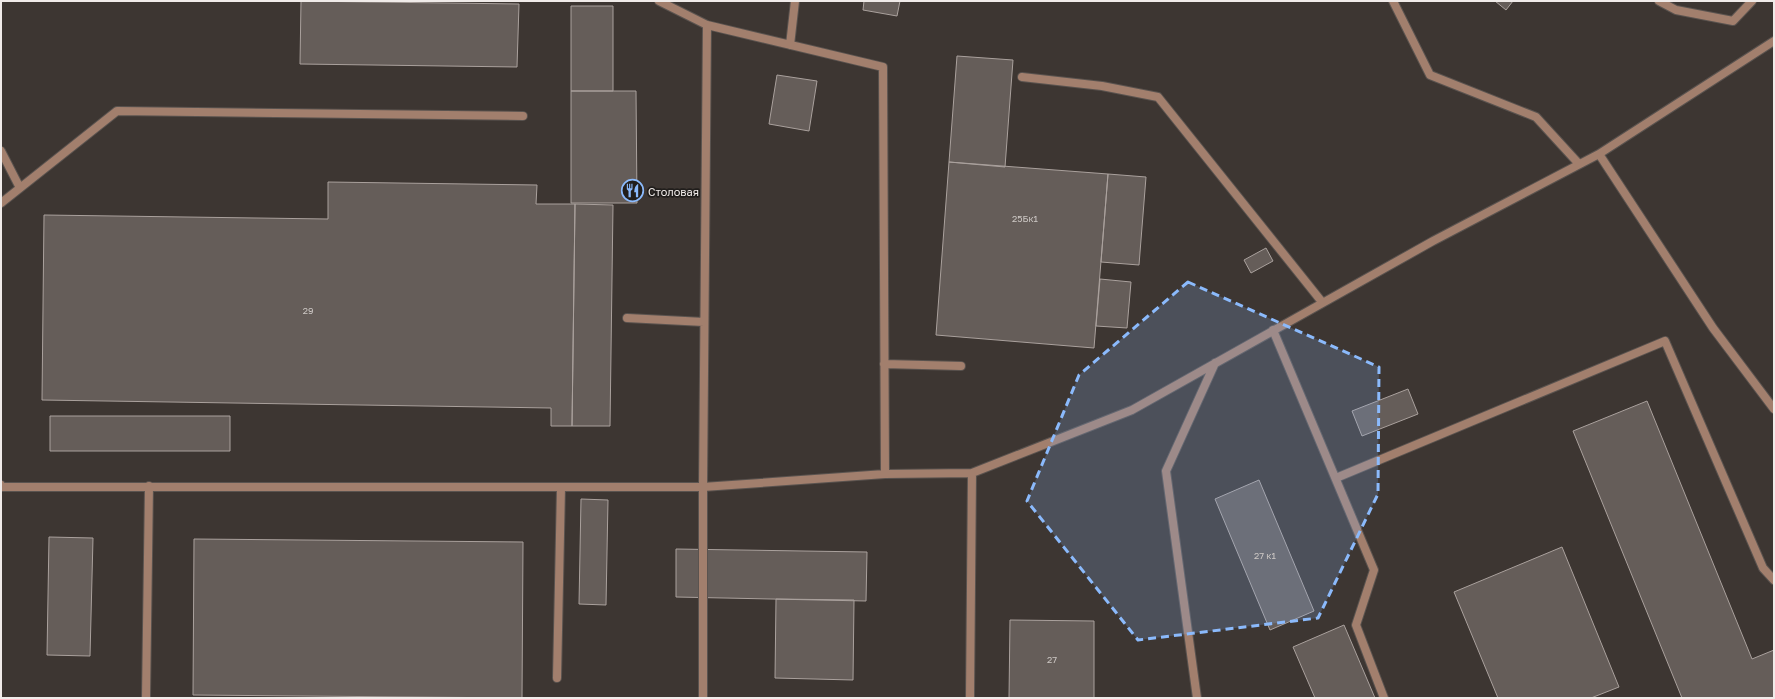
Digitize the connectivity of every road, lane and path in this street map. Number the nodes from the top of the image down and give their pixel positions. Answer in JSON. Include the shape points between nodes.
{"nodes":[{"id":1,"x":660,"y":1,"type":"edge"},
{"id":2,"x":795,"y":1,"type":"edge"},
{"id":3,"x":1393,"y":1,"type":"edge"},
{"id":4,"x":1659,"y":1,"type":"edge"},
{"id":5,"x":1752,"y":1,"type":"edge"},
{"id":6,"x":707,"y":25,"type":"junction"},
{"id":7,"x":1774,"y":41,"type":"edge"},
{"id":8,"x":790,"y":45,"type":"junction"},
{"id":9,"x":1022,"y":77,"type":"dead end"},
{"id":10,"x":523,"y":116,"type":"dead end"},
{"id":11,"x":1,"y":151,"type":"edge"},
{"id":12,"x":1599,"y":154,"type":"junction"},
{"id":13,"x":1579,"y":164,"type":"junction"},
{"id":14,"x":20,"y":188,"type":"junction"},
{"id":15,"x":1,"y":203,"type":"edge"},
{"id":16,"x":1322,"y":302,"type":"junction"},
{"id":17,"x":627,"y":318,"type":"dead end"},
{"id":18,"x":704,"y":322,"type":"junction"},
{"id":19,"x":1273,"y":330,"type":"junction"},
{"id":20,"x":1214,"y":363,"type":"junction"},
{"id":21,"x":884,"y":364,"type":"junction"},
{"id":22,"x":961,"y":366,"type":"dead end"},
{"id":23,"x":1774,"y":409,"type":"edge"},
{"id":24,"x":972,"y":473,"type":"junction"},
{"id":25,"x":885,"y":474,"type":"junction"},
{"id":26,"x":1336,"y":478,"type":"junction"},
{"id":27,"x":1,"y":485,"type":"edge"},
{"id":28,"x":149,"y":486,"type":"junction"},
{"id":29,"x":561,"y":487,"type":"junction"},
{"id":30,"x":703,"y":487,"type":"junction"},
{"id":31,"x":1774,"y":580,"type":"edge"},
{"id":32,"x":557,"y":678,"type":"dead end"},
{"id":33,"x":146,"y":698,"type":"edge"},
{"id":34,"x":703,"y":698,"type":"edge"},
{"id":35,"x":970,"y":698,"type":"edge"},
{"id":36,"x":1197,"y":698,"type":"edge"},
{"id":37,"x":1384,"y":698,"type":"edge"}],
"edges":[{"from":1,"to":6,"type":"lane"},
{"from":2,"to":8,"type":"lane"},
{"from":3,"to":13,"type":"lane","via":[[1430,75],[1536,117]]},
{"from":4,"to":5,"type":"lane","via":[[1676,10],[1733,21]]},
{"from":6,"to":8,"type":"lane"},
{"from":6,"to":18,"type":"lane"},
{"from":7,"to":12,"type":"lane"},
{"from":8,"to":21,"type":"lane","via":[[884,67]]},
{"from":9,"to":16,"type":"lane","via":[[1102,86],[1158,98]]},
{"from":10,"to":14,"type":"lane","via":[[117,111]]},
{"from":11,"to":14,"type":"lane"},
{"from":12,"to":13,"type":"lane"},
{"from":12,"to":23,"type":"lane","via":[[1713,328]]},
{"from":13,"to":16,"type":"lane"},
{"from":14,"to":15,"type":"lane"},
{"from":16,"to":19,"type":"lane"},
{"from":17,"to":18,"type":"lane"},
{"from":18,"to":30,"type":"lane"},
{"from":19,"to":20,"type":"lane"},
{"from":19,"to":26,"type":"lane"},
{"from":20,"to":24,"type":"lane","via":[[1132,410]]},
{"from":20,"to":36,"type":"lane","via":[[1166,471]]},
{"from":21,"to":22,"type":"lane"},
{"from":21,"to":25,"type":"lane"},
{"from":24,"to":25,"type":"lane"},
{"from":24,"to":35,"type":"lane"},
{"from":25,"to":30,"type":"lane"},
{"from":26,"to":31,"type":"lane","via":[[1665,341],[1763,568]]},
{"from":26,"to":37,"type":"lane","via":[[1374,570],[1356,625]]},
{"from":27,"to":28,"type":"lane"},
{"from":28,"to":29,"type":"lane"},
{"from":28,"to":33,"type":"lane"},
{"from":29,"to":30,"type":"lane"},
{"from":29,"to":32,"type":"lane"},
{"from":30,"to":34,"type":"lane"}]}
